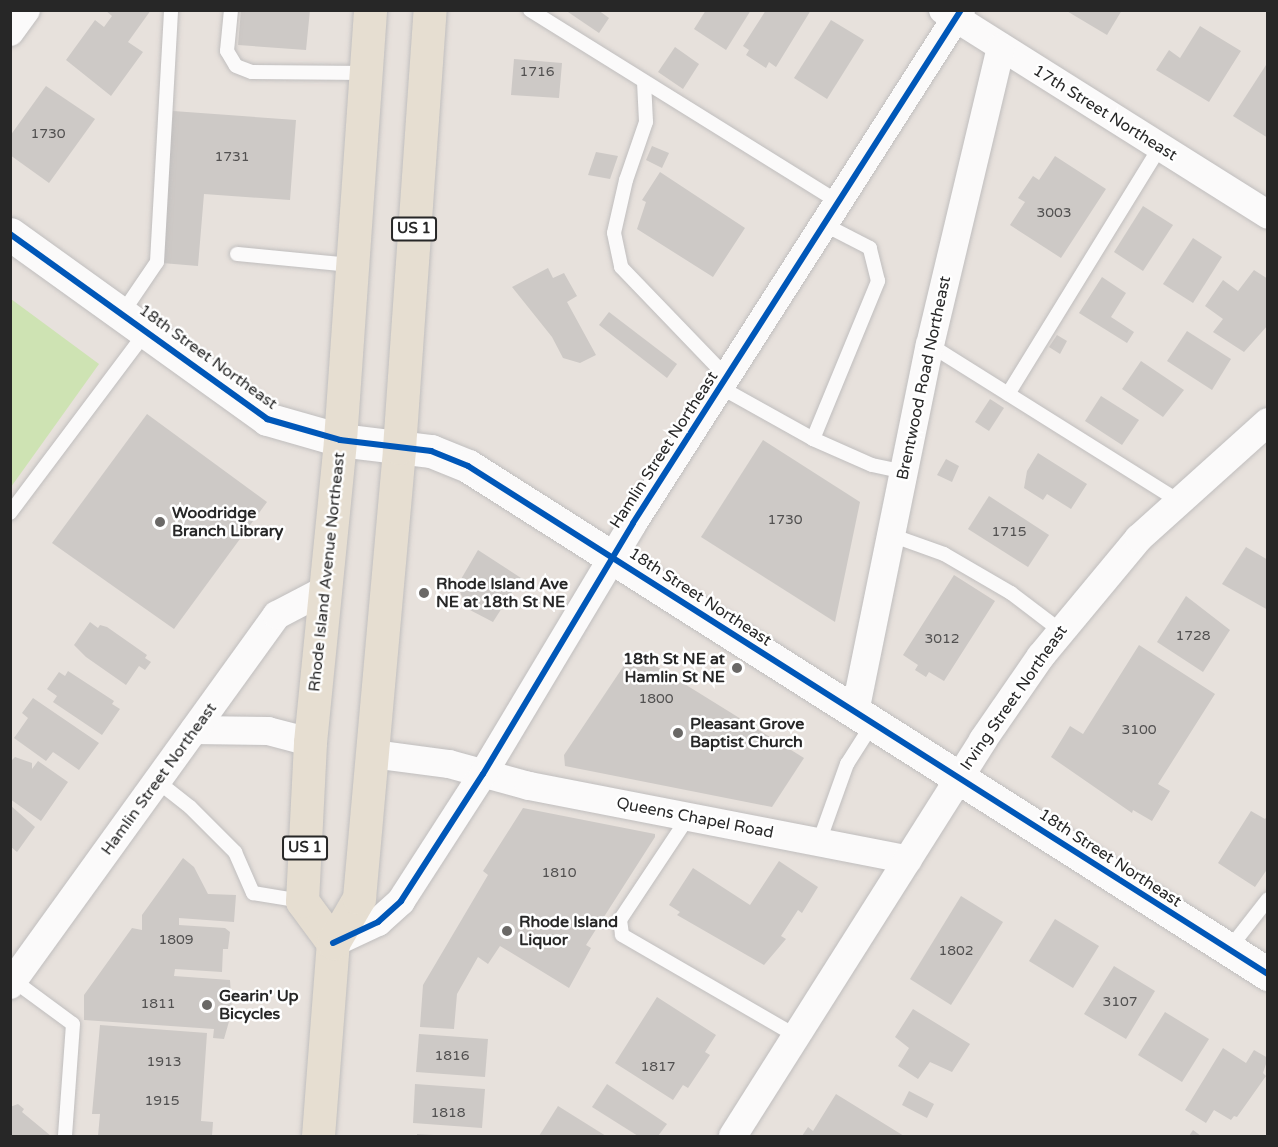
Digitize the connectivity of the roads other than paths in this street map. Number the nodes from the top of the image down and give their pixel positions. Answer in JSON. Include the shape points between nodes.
{"nodes":[{"id":1,"x":26,"y":10,"type":"edge"},
{"id":2,"x":171,"y":10,"type":"edge"},
{"id":3,"x":231,"y":10,"type":"edge"},
{"id":4,"x":370,"y":10,"type":"edge"},
{"id":5,"x":429,"y":10,"type":"edge"},
{"id":6,"x":530,"y":10,"type":"edge"},
{"id":7,"x":953,"y":13,"type":"edge"},
{"id":8,"x":10,"y":32,"type":"edge"},
{"id":9,"x":1001,"y":47,"type":"junction"},
{"id":10,"x":365,"y":73,"type":"junction"},
{"id":11,"x":644,"y":82,"type":"junction"},
{"id":12,"x":1160,"y":147,"type":"junction"},
{"id":13,"x":831,"y":213,"type":"junction"},
{"id":14,"x":1268,"y":215,"type":"edge"},
{"id":15,"x":10,"y":234,"type":"edge"},
{"id":16,"x":237,"y":254,"type":"dead end"},
{"id":17,"x":351,"y":265,"type":"junction"},
{"id":18,"x":135,"y":321,"type":"junction"},
{"id":19,"x":930,"y":345,"type":"junction"},
{"id":20,"x":723,"y":382,"type":"junction"},
{"id":21,"x":1008,"y":394,"type":"junction"},
{"id":22,"x":1268,"y":422,"type":"edge"},
{"id":23,"x":813,"y":439,"type":"junction"},
{"id":24,"x":340,"y":440,"type":"junction"},
{"id":25,"x":399,"y":448,"type":"junction"},
{"id":26,"x":904,"y":472,"type":"junction"},
{"id":27,"x":1177,"y":500,"type":"junction"},
{"id":28,"x":10,"y":513,"type":"edge"},
{"id":29,"x":891,"y":535,"type":"junction"},
{"id":30,"x":612,"y":556,"type":"junction"},
{"id":31,"x":322,"y":591,"type":"junction"},
{"id":32,"x":1061,"y":631,"type":"junction"},
{"id":33,"x":864,"y":717,"type":"junction"},
{"id":34,"x":194,"y":730,"type":"junction"},
{"id":35,"x":310,"y":742,"type":"junction"},
{"id":36,"x":373,"y":754,"type":"junction"},
{"id":37,"x":483,"y":774,"type":"junction"},
{"id":38,"x":959,"y":777,"type":"junction"},
{"id":39,"x":157,"y":782,"type":"junction"},
{"id":40,"x":689,"y":816,"type":"junction"},
{"id":41,"x":819,"y":842,"type":"junction"},
{"id":42,"x":908,"y":860,"type":"junction"},
{"id":43,"x":1268,"y":899,"type":"edge"},
{"id":44,"x":302,"y":901,"type":"junction"},
{"id":45,"x":333,"y":943,"type":"junction"},
{"id":46,"x":1229,"y":950,"type":"junction"},
{"id":47,"x":1268,"y":974,"type":"edge"},
{"id":48,"x":12,"y":983,"type":"edge"},
{"id":49,"x":796,"y":1036,"type":"junction"},
{"id":50,"x":65,"y":1137,"type":"edge"},
{"id":51,"x":318,"y":1137,"type":"edge"},
{"id":52,"x":733,"y":1137,"type":"edge"}],
"edges":[{"from":1,"to":8,"type":"street"},
{"from":2,"to":18,"type":"lane","via":[[157,262]]},
{"from":3,"to":10,"type":"lane","via":[[226,51],[236,66],[252,72]]},
{"from":4,"to":10,"type":"main road","name":"Rhode Island Avenue Northeast","number":"US 1"},
{"from":5,"to":25,"type":"main road","number":"US 1"},
{"from":6,"to":11,"type":"lane"},
{"from":7,"to":9,"type":"street","name":"17th Street Northeast"},
{"from":7,"to":13,"type":"street","name":"Hamlin Street Northeast"},
{"from":9,"to":12,"type":"street","name":"17th Street Northeast"},
{"from":9,"to":19,"type":"street","name":"Brentwood Road Northeast"},
{"from":10,"to":17,"type":"main road","name":"Rhode Island Avenue Northeast","number":"US 1"},
{"from":11,"to":13,"type":"lane"},
{"from":11,"to":20,"type":"lane","via":[[646,122],[626,180],[614,234],[621,267]]},
{"from":12,"to":14,"type":"street","name":"17th Street Northeast"},
{"from":12,"to":21,"type":"lane"},
{"from":13,"to":20,"type":"street","name":"Hamlin Street Northeast"},
{"from":13,"to":23,"type":"lane","via":[[870,248],[878,281]]},
{"from":15,"to":18,"type":"main road","name":"18th Street Northeast"},
{"from":16,"to":17,"type":"lane"},
{"from":17,"to":24,"type":"main road","name":"Rhode Island Avenue Northeast","number":"US 1"},
{"from":18,"to":24,"type":"main road","name":"18th Street Northeast","via":[[267,419]]},
{"from":18,"to":28,"type":"lane"},
{"from":19,"to":21,"type":"lane"},
{"from":19,"to":26,"type":"street","name":"Brentwood Road Northeast"},
{"from":20,"to":23,"type":"lane"},
{"from":20,"to":30,"type":"street","name":"Hamlin Street Northeast"},
{"from":21,"to":27,"type":"lane"},
{"from":22,"to":27,"type":"street","name":"Irving Street Northeast"},
{"from":23,"to":26,"type":"lane","via":[[872,465]]},
{"from":24,"to":25,"type":"main road","name":"18th Street Northeast"},
{"from":24,"to":31,"type":"main road","name":"Rhode Island Avenue Northeast","number":"US 1"},
{"from":25,"to":30,"type":"main road","name":"18th Street Northeast","via":[[431,451],[460,462]]},
{"from":25,"to":36,"type":"main road","number":"US 1"},
{"from":26,"to":29,"type":"street","name":"Brentwood Road Northeast"},
{"from":27,"to":32,"type":"street","name":"Irving Street Northeast","via":[[1119,559]]},
{"from":29,"to":32,"type":"lane","via":[[944,554],[1011,592]]},
{"from":29,"to":33,"type":"street","name":"Brentwood Road Northeast"},
{"from":30,"to":33,"type":"main road","name":"18th Street Northeast"},
{"from":30,"to":37,"type":"street","name":"Hamlin Street Northeast"},
{"from":31,"to":34,"type":"street","name":"Hamlin Street Northeast","via":[[277,615]]},
{"from":31,"to":35,"type":"main road","name":"Rhode Island Avenue Northeast","number":"US 1"},
{"from":32,"to":38,"type":"street","name":"Irving Street Northeast"},
{"from":33,"to":38,"type":"main road","name":"18th Street Northeast"},
{"from":33,"to":41,"type":"lane"},
{"from":34,"to":35,"type":"street","via":[[268,731]]},
{"from":34,"to":39,"type":"street","name":"Hamlin Street Northeast"},
{"from":35,"to":44,"type":"main road","name":"Rhode Island Avenue Northeast","number":"US 1"},
{"from":36,"to":37,"type":"street","via":[[449,764]]},
{"from":36,"to":45,"type":"main road","number":"US 1","via":[[359,898]]},
{"from":37,"to":40,"type":"street","name":"Queens Chapel Road"},
{"from":37,"to":45,"type":"street","name":"Hamlin Street Northeast","via":[[401,901],[378,922]]},
{"from":38,"to":42,"type":"street","name":"Irving Street Northeast"},
{"from":38,"to":46,"type":"main road","name":"18th Street Northeast"},
{"from":39,"to":44,"type":"lane","via":[[190,807],[236,852],[253,893]]},
{"from":39,"to":48,"type":"street","name":"Hamlin Street Northeast"},
{"from":40,"to":41,"type":"street","name":"Queens Chapel Road"},
{"from":40,"to":49,"type":"lane","via":[[620,920],[622,935]]},
{"from":41,"to":42,"type":"street","name":"Queens Chapel Road"},
{"from":42,"to":49,"type":"street","name":"Irving Street Northeast"},
{"from":43,"to":46,"type":"lane"},
{"from":44,"to":45,"type":"main road"},
{"from":45,"to":51,"type":"main road","number":"US 1"},
{"from":46,"to":47,"type":"main road","name":"18th Street Northeast"},
{"from":48,"to":50,"type":"lane","via":[[73,1024]]},
{"from":49,"to":52,"type":"street","name":"Irving Street Northeast"}]}
